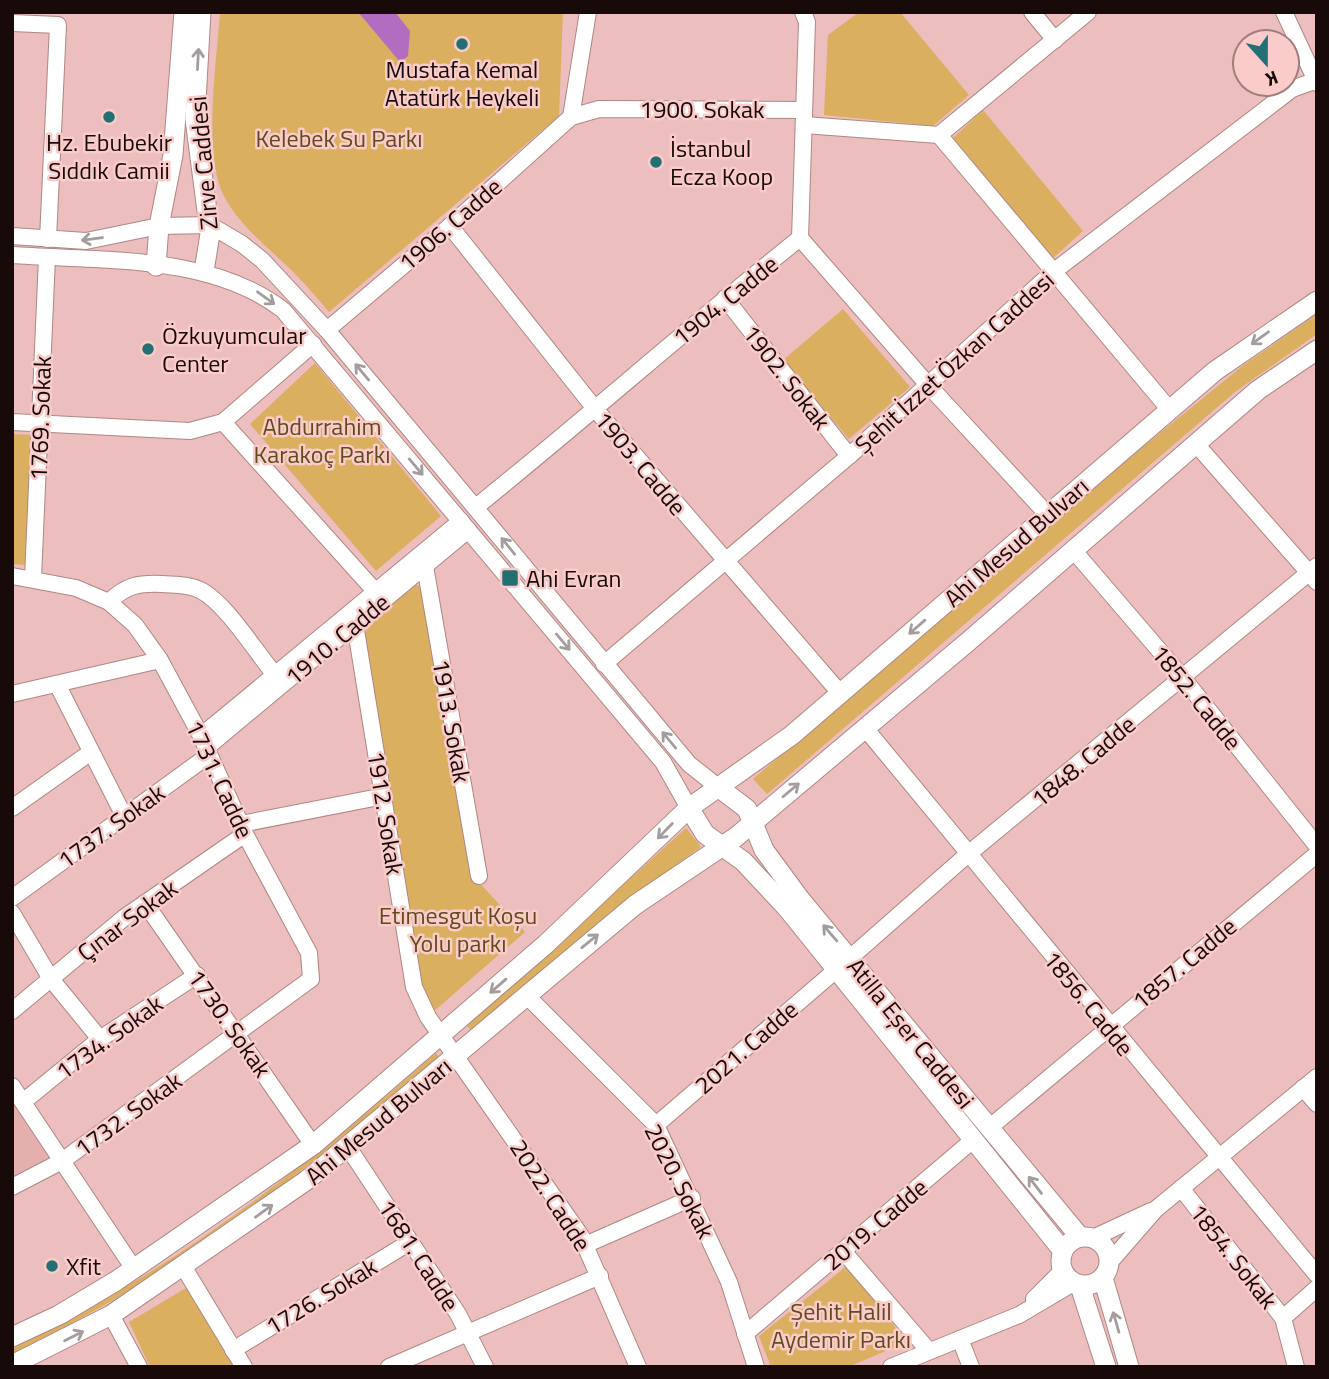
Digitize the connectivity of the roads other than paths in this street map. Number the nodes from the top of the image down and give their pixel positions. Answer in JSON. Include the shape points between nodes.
{"nodes":[{"id":1,"x":184,"y":12,"type":"edge"},
{"id":2,"x":201,"y":12,"type":"edge"},
{"id":3,"x":589,"y":12,"type":"edge"},
{"id":4,"x":1032,"y":12,"type":"edge"},
{"id":5,"x":1088,"y":12,"type":"edge"},
{"id":6,"x":1284,"y":12,"type":"edge"},
{"id":7,"x":810,"y":15,"type":"edge"},
{"id":8,"x":57,"y":19,"type":"edge"},
{"id":9,"x":12,"y":23,"type":"edge"},
{"id":10,"x":1055,"y":40,"type":"junction"},
{"id":11,"x":1316,"y":81,"type":"edge"},
{"id":12,"x":599,"y":109,"type":"joint"},
{"id":13,"x":571,"y":117,"type":"junction"},
{"id":14,"x":804,"y":118,"type":"junction"},
{"id":15,"x":939,"y":135,"type":"junction"},
{"id":16,"x":210,"y":225,"type":"junction"},
{"id":17,"x":159,"y":226,"type":"junction"},
{"id":18,"x":450,"y":226,"type":"junction"},
{"id":19,"x":12,"y":236,"type":"edge"},
{"id":20,"x":48,"y":239,"type":"junction"},
{"id":21,"x":800,"y":239,"type":"junction"},
{"id":22,"x":12,"y":255,"type":"edge"},
{"id":23,"x":47,"y":257,"type":"junction"},
{"id":24,"x":156,"y":266,"type":"junction"},
{"id":25,"x":204,"y":271,"type":"junction"},
{"id":26,"x":1053,"y":272,"type":"junction"},
{"id":27,"x":725,"y":298,"type":"junction"},
{"id":28,"x":1317,"y":301,"type":"edge"},
{"id":29,"x":327,"y":330,"type":"junction"},
{"id":30,"x":313,"y":344,"type":"junction"},
{"id":31,"x":1317,"y":349,"type":"edge"},
{"id":32,"x":929,"y":386,"type":"junction"},
{"id":33,"x":1170,"y":409,"type":"junction"},
{"id":34,"x":596,"y":410,"type":"junction"},
{"id":35,"x":12,"y":422,"type":"edge"},
{"id":36,"x":223,"y":422,"type":"junction"},
{"id":37,"x":39,"y":423,"type":"junction"},
{"id":38,"x":1196,"y":444,"type":"junction"},
{"id":39,"x":849,"y":456,"type":"junction"},
{"id":40,"x":476,"y":507,"type":"junction"},
{"id":41,"x":1047,"y":514,"type":"junction"},
{"id":42,"x":465,"y":525,"type":"junction"},
{"id":43,"x":1074,"y":551,"type":"junction"},
{"id":44,"x":726,"y":563,"type":"junction"},
{"id":45,"x":425,"y":566,"type":"junction"},
{"id":46,"x":1314,"y":573,"type":"edge"},
{"id":47,"x":12,"y":576,"type":"edge"},
{"id":48,"x":33,"y":578,"type":"junction"},
{"id":49,"x":375,"y":591,"type":"junction"},
{"id":50,"x":109,"y":602,"type":"junction"},
{"id":51,"x":355,"y":624,"type":"junction"},
{"id":52,"x":160,"y":660,"type":"junction"},
{"id":53,"x":604,"y":664,"type":"junction"},
{"id":54,"x":275,"y":675,"type":"junction"},
{"id":55,"x":1182,"y":678,"type":"junction"},
{"id":56,"x":57,"y":684,"type":"junction"},
{"id":57,"x":840,"y":693,"type":"junction"},
{"id":58,"x":12,"y":694,"type":"edge"},
{"id":59,"x":865,"y":728,"type":"junction"},
{"id":60,"x":206,"y":746,"type":"junction"},
{"id":61,"x":91,"y":752,"type":"junction"},
{"id":62,"x":718,"y":787,"type":"junction"},
{"id":63,"x":384,"y":796,"type":"junction"},
{"id":64,"x":12,"y":808,"type":"edge"},
{"id":65,"x":689,"y":808,"type":"junction"},
{"id":66,"x":124,"y":816,"type":"junction"},
{"id":67,"x":754,"y":821,"type":"junction"},
{"id":68,"x":243,"y":829,"type":"junction"},
{"id":69,"x":1317,"y":846,"type":"edge"},
{"id":70,"x":723,"y":847,"type":"junction"},
{"id":71,"x":1317,"y":854,"type":"edge"},
{"id":72,"x":967,"y":855,"type":"junction"},
{"id":73,"x":479,"y":876,"type":"dead end"},
{"id":74,"x":12,"y":898,"type":"edge"},
{"id":75,"x":145,"y":903,"type":"junction"},
{"id":76,"x":12,"y":913,"type":"edge"},
{"id":77,"x":843,"y":963,"type":"junction"},
{"id":78,"x":197,"y":975,"type":"junction"},
{"id":79,"x":51,"y":979,"type":"junction"},
{"id":80,"x":526,"y":995,"type":"junction"},
{"id":81,"x":12,"y":1011,"type":"edge"},
{"id":82,"x":1109,"y":1026,"type":"junction"},
{"id":83,"x":239,"y":1035,"type":"junction"},
{"id":84,"x":441,"y":1037,"type":"junction"},
{"id":85,"x":100,"y":1039,"type":"junction"},
{"id":86,"x":456,"y":1055,"type":"junction"},
{"id":87,"x":1317,"y":1077,"type":"edge"},
{"id":88,"x":12,"y":1086,"type":"edge"},
{"id":89,"x":1303,"y":1088,"type":"junction"},
{"id":90,"x":23,"y":1102,"type":"junction"},
{"id":91,"x":1317,"y":1104,"type":"edge"},
{"id":92,"x":656,"y":1125,"type":"junction"},
{"id":93,"x":981,"y":1134,"type":"junction"},
{"id":94,"x":313,"y":1144,"type":"junction"},
{"id":95,"x":348,"y":1147,"type":"junction"},
{"id":96,"x":1218,"y":1158,"type":"junction"},
{"id":97,"x":62,"y":1161,"type":"junction"},
{"id":98,"x":12,"y":1187,"type":"edge"},
{"id":99,"x":1181,"y":1188,"type":"junction"},
{"id":100,"x":692,"y":1198,"type":"junction"},
{"id":101,"x":1156,"y":1209,"type":"junction"},
{"id":102,"x":1086,"y":1238,"type":"junction"},
{"id":103,"x":410,"y":1242,"type":"junction"},
{"id":104,"x":585,"y":1245,"type":"junction"},
{"id":105,"x":844,"y":1251,"type":"junction"},
{"id":106,"x":183,"y":1266,"type":"junction"},
{"id":107,"x":134,"y":1269,"type":"junction"},
{"id":108,"x":1106,"y":1271,"type":"junction"},
{"id":109,"x":1069,"y":1273,"type":"junction"},
{"id":110,"x":1317,"y":1275,"type":"edge"},
{"id":111,"x":600,"y":1276,"type":"junction"},
{"id":112,"x":1317,"y":1288,"type":"edge"},
{"id":113,"x":111,"y":1315,"type":"junction"},
{"id":114,"x":1283,"y":1318,"type":"junction"},
{"id":115,"x":467,"y":1332,"type":"junction"},
{"id":116,"x":745,"y":1334,"type":"junction"},
{"id":117,"x":12,"y":1337,"type":"edge"},
{"id":118,"x":960,"y":1339,"type":"junction"},
{"id":119,"x":233,"y":1350,"type":"junction"},
{"id":120,"x":929,"y":1351,"type":"junction"},
{"id":121,"x":12,"y":1365,"type":"edge"},
{"id":122,"x":139,"y":1367,"type":"edge"},
{"id":123,"x":244,"y":1367,"type":"edge"},
{"id":124,"x":389,"y":1367,"type":"edge"},
{"id":125,"x":485,"y":1367,"type":"edge"},
{"id":126,"x":638,"y":1367,"type":"edge"},
{"id":127,"x":756,"y":1367,"type":"edge"},
{"id":128,"x":891,"y":1367,"type":"edge"},
{"id":129,"x":971,"y":1367,"type":"edge"},
{"id":130,"x":1105,"y":1367,"type":"edge"},
{"id":131,"x":1129,"y":1367,"type":"edge"},
{"id":132,"x":1296,"y":1367,"type":"edge"}],
"edges":[{"from":1,"to":17,"type":"main road","name":"Zirve Caddesi","via":[[173,155]]},
{"from":16,"to":2,"type":"main road","name":"Zirve Caddesi","one_way":true,"via":[[195,119]]},
{"from":3,"to":13,"type":"street"},
{"from":4,"to":10,"type":"street"},
{"from":5,"to":10,"type":"street"},
{"from":6,"to":11,"type":"street"},
{"from":7,"to":14,"type":"street","name":"1904. Cadde"},
{"from":8,"to":9,"type":"street"},
{"from":8,"to":20,"type":"street"},
{"from":10,"to":15,"type":"street"},
{"from":11,"to":26,"type":"street","name":"Şehit İzzet Özkan Caddesi","via":[[1292,89]]},
{"from":12,"to":13,"type":"street","name":"1906. Cadde"},
{"from":12,"to":14,"type":"street","name":"1900. Sokak"},
{"from":13,"to":18,"type":"street","name":"1906. Cadde"},
{"from":14,"to":15,"type":"street","name":"1900. Sokak"},
{"from":14,"to":21,"type":"street","name":"1904. Cadde"},
{"from":15,"to":26,"type":"street"},
{"from":16,"to":17,"type":"street"},
{"from":16,"to":25,"type":"main road","name":"Zirve Caddesi"},
{"from":16,"to":29,"type":"street","via":[[262,260]]},
{"from":17,"to":20,"type":"street","one_way":true,"via":[[94,240]]},
{"from":17,"to":24,"type":"main road","name":"Zirve Caddesi"},
{"from":18,"to":29,"type":"street","name":"1906. Cadde"},
{"from":18,"to":34,"type":"street","name":"1903. Cadde"},
{"from":19,"to":20,"type":"street"},
{"from":21,"to":27,"type":"street","name":"1904. Cadde"},
{"from":21,"to":32,"type":"street"},
{"from":22,"to":23,"type":"street"},
{"from":23,"to":24,"type":"street"},
{"from":23,"to":37,"type":"street","name":"1769. Sokak"},
{"from":24,"to":25,"type":"street"},
{"from":25,"to":30,"type":"street","one_way":true,"via":[[264,295]]},
{"from":26,"to":32,"type":"street","name":"Şehit İzzet Özkan Caddesi"},
{"from":26,"to":33,"type":"street"},
{"from":27,"to":34,"type":"street","name":"1904. Cadde"},
{"from":27,"to":39,"type":"street","name":"1902. Sokak"},
{"from":28,"to":33,"type":"main road","name":"Ahi Mesud Bulvarı","one_way":true,"via":[[1253,343]]},
{"from":40,"to":29,"type":"street","one_way":true},
{"from":30,"to":36,"type":"street"},
{"from":30,"to":42,"type":"street","one_way":true},
{"from":31,"to":38,"type":"main road","name":"Ahi Mesud Bulvarı","via":[[1258,390]]},
{"from":32,"to":39,"type":"street","name":"Şehit İzzet Özkan Caddesi"},
{"from":32,"to":41,"type":"street"},
{"from":33,"to":41,"type":"main road","name":"Ahi Mesud Bulvarı"},
{"from":34,"to":40,"type":"street","name":"1904. Cadde"},
{"from":34,"to":44,"type":"street","name":"1903. Cadde"},
{"from":35,"to":37,"type":"street"},
{"from":36,"to":37,"type":"street","via":[[190,431]]},
{"from":36,"to":49,"type":"street"},
{"from":37,"to":48,"type":"street","name":"1769. Sokak"},
{"from":38,"to":43,"type":"main road","name":"Ahi Mesud Bulvarı"},
{"from":38,"to":46,"type":"street"},
{"from":39,"to":44,"type":"street","name":"Şehit İzzet Özkan Caddesi"},
{"from":53,"to":40,"type":"street","one_way":true},
{"from":41,"to":57,"type":"main road","name":"Ahi Mesud Bulvarı","one_way":true},
{"from":42,"to":45,"type":"street","name":"1910. Cadde"},
{"from":42,"to":49,"type":"street","name":"1910. Cadde"},
{"from":42,"to":65,"type":"street","one_way":true,"via":[[663,762]]},
{"from":43,"to":55,"type":"street","name":"1852. Cadde"},
{"from":43,"to":59,"type":"main road","name":"Ahi Mesud Bulvarı"},
{"from":44,"to":53,"type":"street","name":"Şehit İzzet Özkan Caddesi"},
{"from":44,"to":57,"type":"street","name":"1903. Cadde"},
{"from":45,"to":51,"type":"street","name":"1910. Cadde"},
{"from":45,"to":73,"type":"street","name":"1913. Sokak"},
{"from":46,"to":55,"type":"street","name":"1848. Cadde"},
{"from":47,"to":48,"type":"street","name":"1731. Cadde"},
{"from":48,"to":50,"type":"street","name":"1731. Cadde"},
{"from":49,"to":54,"type":"street","name":"1910. Cadde"},
{"from":50,"to":52,"type":"street","name":"1731. Cadde","via":[[135,625]]},
{"from":50,"to":54,"type":"street","via":[[124,588],[141,583],[201,590]]},
{"from":51,"to":60,"type":"street","name":"1910. Cadde"},
{"from":51,"to":63,"type":"street","name":"1912. Sokak"},
{"from":52,"to":56,"type":"street"},
{"from":52,"to":60,"type":"street","name":"1731. Cadde"},
{"from":62,"to":53,"type":"street","one_way":true,"via":[[689,764]]},
{"from":54,"to":60,"type":"street","name":"1910. Cadde"},
{"from":55,"to":69,"type":"street","name":"1852. Cadde"},
{"from":55,"to":72,"type":"street","name":"1848. Cadde"},
{"from":56,"to":58,"type":"street"},
{"from":56,"to":61,"type":"street"},
{"from":57,"to":62,"type":"main road","name":"Ahi Mesud Bulvarı","via":[[773,750]]},
{"from":67,"to":59,"type":"main road","name":"Ahi Mesud Bulvarı","one_way":true},
{"from":59,"to":72,"type":"street","name":"1856. Cadde"},
{"from":60,"to":66,"type":"street","name":"1737. Sokak"},
{"from":60,"to":68,"type":"street","name":"1731. Cadde"},
{"from":61,"to":64,"type":"street"},
{"from":61,"to":66,"type":"street"},
{"from":62,"to":65,"type":"main road","name":"Ahi Mesud Bulvarı"},
{"from":62,"to":67,"type":"main road","via":[[741,802]]},
{"from":63,"to":68,"type":"street"},
{"from":63,"to":84,"type":"street","name":"1912. Sokak","via":[[414,987]]},
{"from":65,"to":70,"type":"main road","via":[[705,834]]},
{"from":65,"to":84,"type":"main road","name":"Ahi Mesud Bulvarı","one_way":true},
{"from":66,"to":74,"type":"street","name":"1737. Sokak"},
{"from":67,"to":70,"type":"main road","name":"Ahi Mesud Bulvarı"},
{"from":77,"to":67,"type":"main road","name":"Atilla Eşer Caddesi","one_way":true,"via":[[772,861]]},
{"from":68,"to":75,"type":"street","name":"Çınar Sokak"},
{"from":68,"to":83,"type":"street","name":"1731. Cadde","via":[[309,953],[311,979]]},
{"from":70,"to":77,"type":"main road","name":"Atilla Eşer Caddesi","via":[[744,861]]},
{"from":80,"to":70,"type":"main road","name":"Ahi Mesud Bulvarı","one_way":true,"via":[[635,905]]},
{"from":71,"to":82,"type":"street","name":"1857. Cadde"},
{"from":72,"to":77,"type":"street","name":"1848. Cadde"},
{"from":72,"to":82,"type":"street","name":"1856. Cadde"},
{"from":75,"to":78,"type":"street","name":"1730. Sokak"},
{"from":75,"to":79,"type":"street","name":"Çınar Sokak"},
{"from":76,"to":79,"type":"street"},
{"from":77,"to":92,"type":"street","name":"2021. Cadde"},
{"from":77,"to":93,"type":"main road","name":"Atilla Eşer Caddesi"},
{"from":78,"to":83,"type":"street","name":"1730. Sokak"},
{"from":78,"to":85,"type":"street","name":"1734. Sokak"},
{"from":79,"to":81,"type":"street","name":"Çınar Sokak"},
{"from":79,"to":85,"type":"street"},
{"from":80,"to":86,"type":"main road","name":"Ahi Mesud Bulvarı"},
{"from":80,"to":92,"type":"street","name":"2020. Sokak"},
{"from":82,"to":93,"type":"street","name":"1857. Cadde"},
{"from":82,"to":96,"type":"street","name":"1856. Cadde"},
{"from":83,"to":94,"type":"street","name":"1730. Sokak"},
{"from":83,"to":97,"type":"street","name":"1732. Sokak"},
{"from":84,"to":86,"type":"street","name":"2022. Cadde"},
{"from":84,"to":94,"type":"main road","name":"Ahi Mesud Bulvarı"},
{"from":85,"to":90,"type":"street","name":"1734. Sokak"},
{"from":86,"to":95,"type":"main road","name":"Ahi Mesud Bulvarı"},
{"from":86,"to":104,"type":"street","name":"2022. Cadde"},
{"from":87,"to":89,"type":"street"},
{"from":88,"to":90,"type":"street"},
{"from":89,"to":91,"type":"street"},
{"from":89,"to":96,"type":"street"},
{"from":90,"to":97,"type":"street"},
{"from":92,"to":100,"type":"street","name":"2020. Sokak"},
{"from":102,"to":93,"type":"main road","name":"Atilla Eşer Caddesi","one_way":true},
{"from":93,"to":105,"type":"street","name":"2019. Cadde"},
{"from":93,"to":109,"type":"main road","name":"Atilla Eşer Caddesi"},
{"from":94,"to":107,"type":"main road","name":"Ahi Mesud Bulvarı"},
{"from":95,"to":103,"type":"street","name":"1681. Cadde"},
{"from":106,"to":95,"type":"main road","name":"Ahi Mesud Bulvarı","one_way":true},
{"from":96,"to":99,"type":"street"},
{"from":96,"to":110,"type":"street","name":"1856. Cadde"},
{"from":97,"to":98,"type":"street","name":"1732. Sokak"},
{"from":97,"to":107,"type":"street"},
{"from":99,"to":101,"type":"street"},
{"from":99,"to":114,"type":"street","name":"1854. Sokak"},
{"from":100,"to":104,"type":"street"},
{"from":100,"to":116,"type":"street","name":"2020. Sokak","via":[[729,1282]]},
{"from":101,"to":102,"type":"street"},
{"from":101,"to":108,"type":"street"},
{"from":102,"to":108,"type":"main road","via":[[1106,1249]]},
{"from":102,"to":109,"type":"main road","via":[[1070,1241]]},
{"from":103,"to":115,"type":"street","name":"1681. Cadde"},
{"from":103,"to":119,"type":"street","name":"1726. Sokak"},
{"from":104,"to":111,"type":"street","name":"2022. Cadde"},
{"from":105,"to":116,"type":"street","name":"2019. Cadde"},
{"from":105,"to":120,"type":"street"},
{"from":106,"to":113,"type":"main road","name":"Ahi Mesud Bulvarı"},
{"from":106,"to":119,"type":"street"},
{"from":107,"to":117,"type":"main road","name":"Ahi Mesud Bulvarı"},
{"from":108,"to":109,"type":"main road","via":[[1097,1283]]},
{"from":131,"to":108,"type":"main road","one_way":true},
{"from":109,"to":118,"type":"street","via":[[1019,1315]]},
{"from":109,"to":130,"type":"main road","name":"Atilla Eşer Caddesi"},
{"from":111,"to":115,"type":"street"},
{"from":111,"to":126,"type":"street","name":"2022. Cadde"},
{"from":112,"to":114,"type":"street"},
{"from":121,"to":113,"type":"main road","name":"Ahi Mesud Bulvarı","one_way":true},
{"from":113,"to":122,"type":"street"},
{"from":114,"to":132,"type":"street","name":"1854. Sokak"},
{"from":115,"to":124,"type":"street"},
{"from":115,"to":125,"type":"street","name":"1681. Cadde"},
{"from":116,"to":127,"type":"street","name":"2020. Sokak"},
{"from":118,"to":120,"type":"street"},
{"from":118,"to":129,"type":"street"},
{"from":119,"to":123,"type":"street"},
{"from":120,"to":128,"type":"street"}]}
